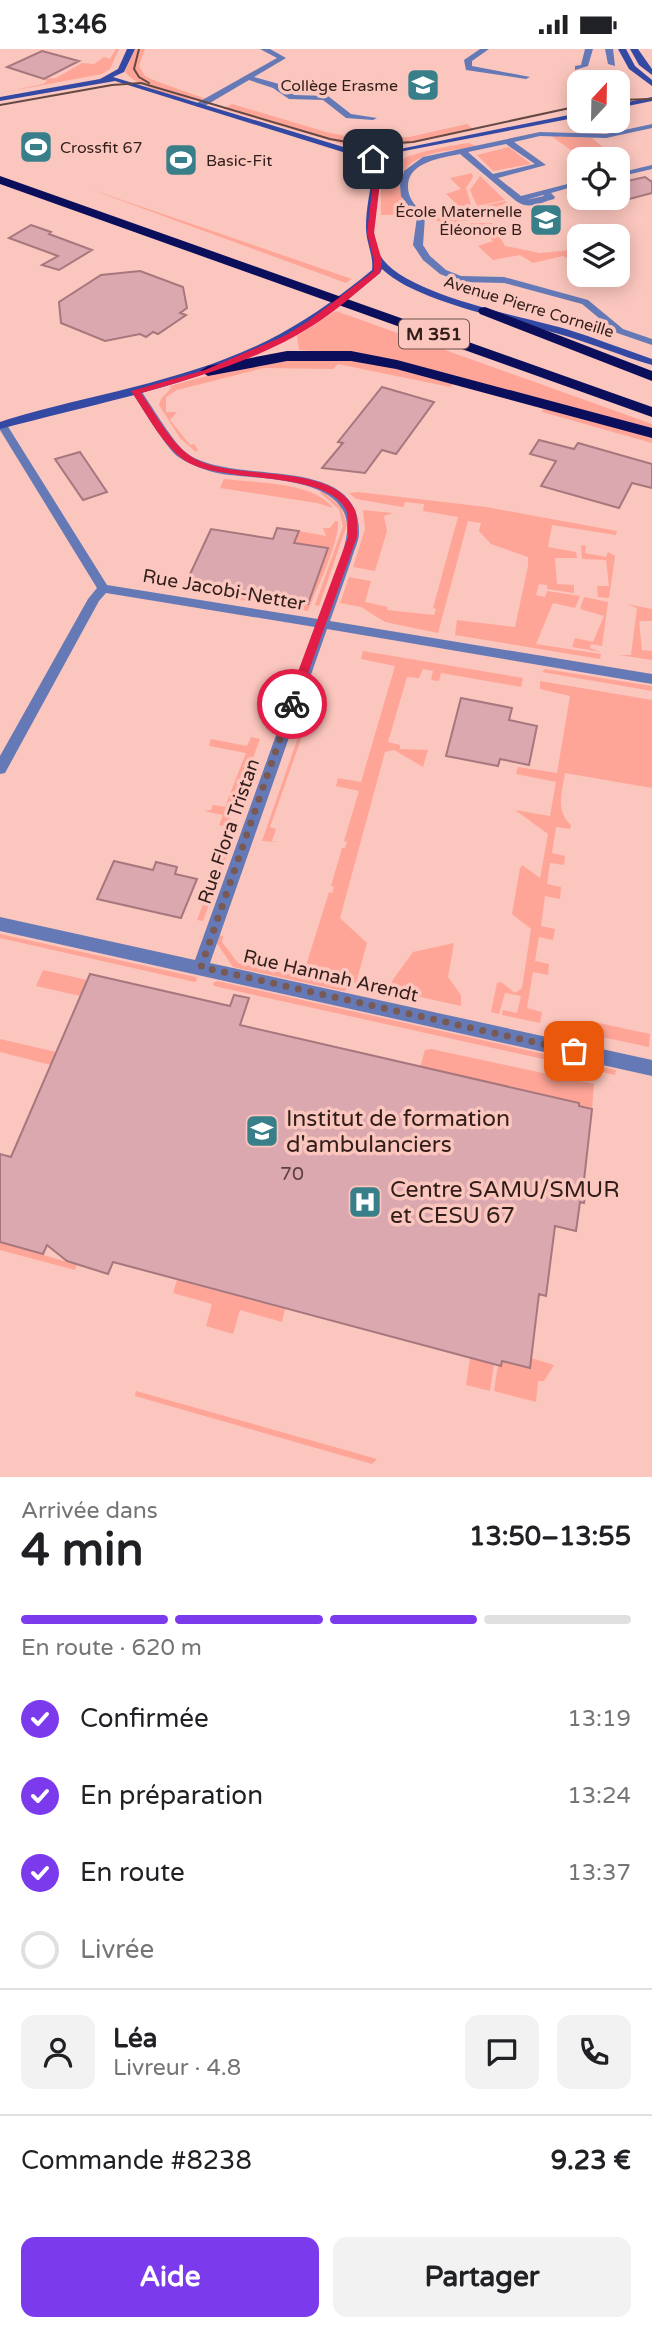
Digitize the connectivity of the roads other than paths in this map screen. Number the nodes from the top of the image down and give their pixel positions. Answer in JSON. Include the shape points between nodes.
{"nodes":[{"id":1,"x":131,"y":49,"type":"edge"},
{"id":2,"x":264,"y":49,"type":"edge"},
{"id":3,"x":485,"y":49,"type":"edge"},
{"id":4,"x":589,"y":49,"type":"edge"},
{"id":5,"x":609,"y":49,"type":"edge"},
{"id":6,"x":622,"y":49,"type":"edge"},
{"id":7,"x":634,"y":49,"type":"edge"},
{"id":8,"x":612,"y":65,"type":"dead end"},
{"id":9,"x":122,"y":67,"type":"junction"},
{"id":10,"x":578,"y":68,"type":"dead end"},
{"id":11,"x":652,"y":73,"type":"edge"},
{"id":12,"x":526,"y":77,"type":"dead end"},
{"id":13,"x":249,"y":78,"type":"junction"},
{"id":14,"x":103,"y":80,"type":"junction"},
{"id":15,"x":652,"y":84,"type":"edge"},
{"id":16,"x":136,"y":86,"type":"junction"},
{"id":17,"x":0,"y":99,"type":"edge"},
{"id":18,"x":652,"y":99,"type":"edge"},
{"id":19,"x":630,"y":104,"type":"edge"},
{"id":20,"x":200,"y":105,"type":"junction"},
{"id":21,"x":373,"y":118,"type":"dead end"},
{"id":22,"x":567,"y":118,"type":"edge"},
{"id":23,"x":652,"y":126,"type":"edge"},
{"id":24,"x":498,"y":132,"type":"junction"},
{"id":25,"x":509,"y":142,"type":"junction"},
{"id":26,"x":463,"y":152,"type":"junction"},
{"id":27,"x":360,"y":154,"type":"junction"},
{"id":28,"x":652,"y":167,"type":"edge"},
{"id":29,"x":0,"y":169,"type":"edge"},
{"id":30,"x":630,"y":172,"type":"edge"},
{"id":31,"x":492,"y":177,"type":"junction"},
{"id":32,"x":0,"y":180,"type":"edge"},
{"id":33,"x":377,"y":182,"type":"junction"},
{"id":34,"x":567,"y":186,"type":"edge"},
{"id":35,"x":378,"y":261,"type":"junction"},
{"id":36,"x":485,"y":311,"type":"junction"},
{"id":37,"x":652,"y":342,"type":"edge"},
{"id":38,"x":652,"y":362,"type":"edge"},
{"id":39,"x":208,"y":372,"type":"junction"},
{"id":40,"x":652,"y":376,"type":"edge"},
{"id":41,"x":136,"y":391,"type":"junction"},
{"id":42,"x":652,"y":398,"type":"edge"},
{"id":43,"x":652,"y":412,"type":"edge"},
{"id":44,"x":1,"y":425,"type":"edge"},
{"id":45,"x":652,"y":433,"type":"edge"},
{"id":46,"x":103,"y":589,"type":"junction"},
{"id":47,"x":321,"y":625,"type":"junction"},
{"id":48,"x":652,"y":679,"type":"edge"},
{"id":49,"x":0,"y":769,"type":"edge"},
{"id":50,"x":0,"y":924,"type":"edge"},
{"id":51,"x":201,"y":967,"type":"junction"},
{"id":52,"x":652,"y":1068,"type":"edge"}],
"edges":[{"from":1,"to":9,"type":"street"},
{"from":2,"to":13,"type":"street","via":[[282,58]]},
{"from":3,"to":12,"type":"street","via":[[468,60],[469,68]]},
{"from":4,"to":10,"type":"street","via":[[584,66]]},
{"from":5,"to":8,"type":"street"},
{"from":6,"to":15,"type":"street","via":[[632,67]]},
{"from":7,"to":11,"type":"street"},
{"from":9,"to":14,"type":"street"},
{"from":9,"to":16,"type":"street","via":[[125,78]]},
{"from":13,"to":20,"type":"street"},
{"from":13,"to":21,"type":"street","via":[[276,86],[292,97],[326,98],[349,116]]},
{"from":14,"to":16,"type":"street"},
{"from":14,"to":17,"type":"street"},
{"from":16,"to":20,"type":"street"},
{"from":18,"to":19,"type":"street"},
{"from":20,"to":27,"type":"street"},
{"from":22,"to":24,"type":"street"},
{"from":23,"to":25,"type":"street","via":[[606,136],[540,134]]},
{"from":24,"to":27,"type":"street","via":[[385,154]]},
{"from":24,"to":33,"type":"street","via":[[409,154],[389,166]]},
{"from":25,"to":26,"type":"street"},
{"from":25,"to":31,"type":"street","via":[[541,165]]},
{"from":26,"to":31,"type":"street"},
{"from":26,"to":37,"type":"street","via":[[426,159],[407,173],[405,196],[421,217],[418,245],[426,258],[460,279],[504,280],[585,302],[620,331]]},
{"from":27,"to":33,"type":"street","via":[[376,161]]},
{"from":28,"to":30,"type":"street"},
{"from":29,"to":42,"type":"highway","number":"M 351"},
{"from":31,"to":34,"type":"street","via":[[519,199]]},
{"from":32,"to":43,"type":"highway","number":"M 351"},
{"from":33,"to":35,"type":"street","via":[[370,233]]},
{"from":35,"to":36,"type":"street","name":"Avenue Pierre Corneille","via":[[408,282]]},
{"from":35,"to":39,"type":"street","via":[[370,278],[321,316]]},
{"from":36,"to":38,"type":"street","name":"Avenue Pierre Corneille"},
{"from":36,"to":40,"type":"highway"},
{"from":39,"to":41,"type":"street"},
{"from":39,"to":45,"type":"highway","via":[[287,356],[351,356]]},
{"from":41,"to":44,"type":"street"},
{"from":41,"to":47,"type":"street","name":"Rue Flora Tristan","via":[[179,452],[194,462],[217,470],[318,483],[344,501],[352,512],[352,537]]},
{"from":44,"to":46,"type":"street"},
{"from":46,"to":47,"type":"street","name":"Rue Jacobi-Netter"},
{"from":46,"to":49,"type":"street"},
{"from":47,"to":48,"type":"street","name":"Rue Jacobi-Netter"},
{"from":47,"to":51,"type":"street","name":"Rue Flora Tristan"},
{"from":50,"to":51,"type":"street","name":"Rue Hannah Arendt"},
{"from":51,"to":52,"type":"street","name":"Rue Hannah Arendt"}]}
